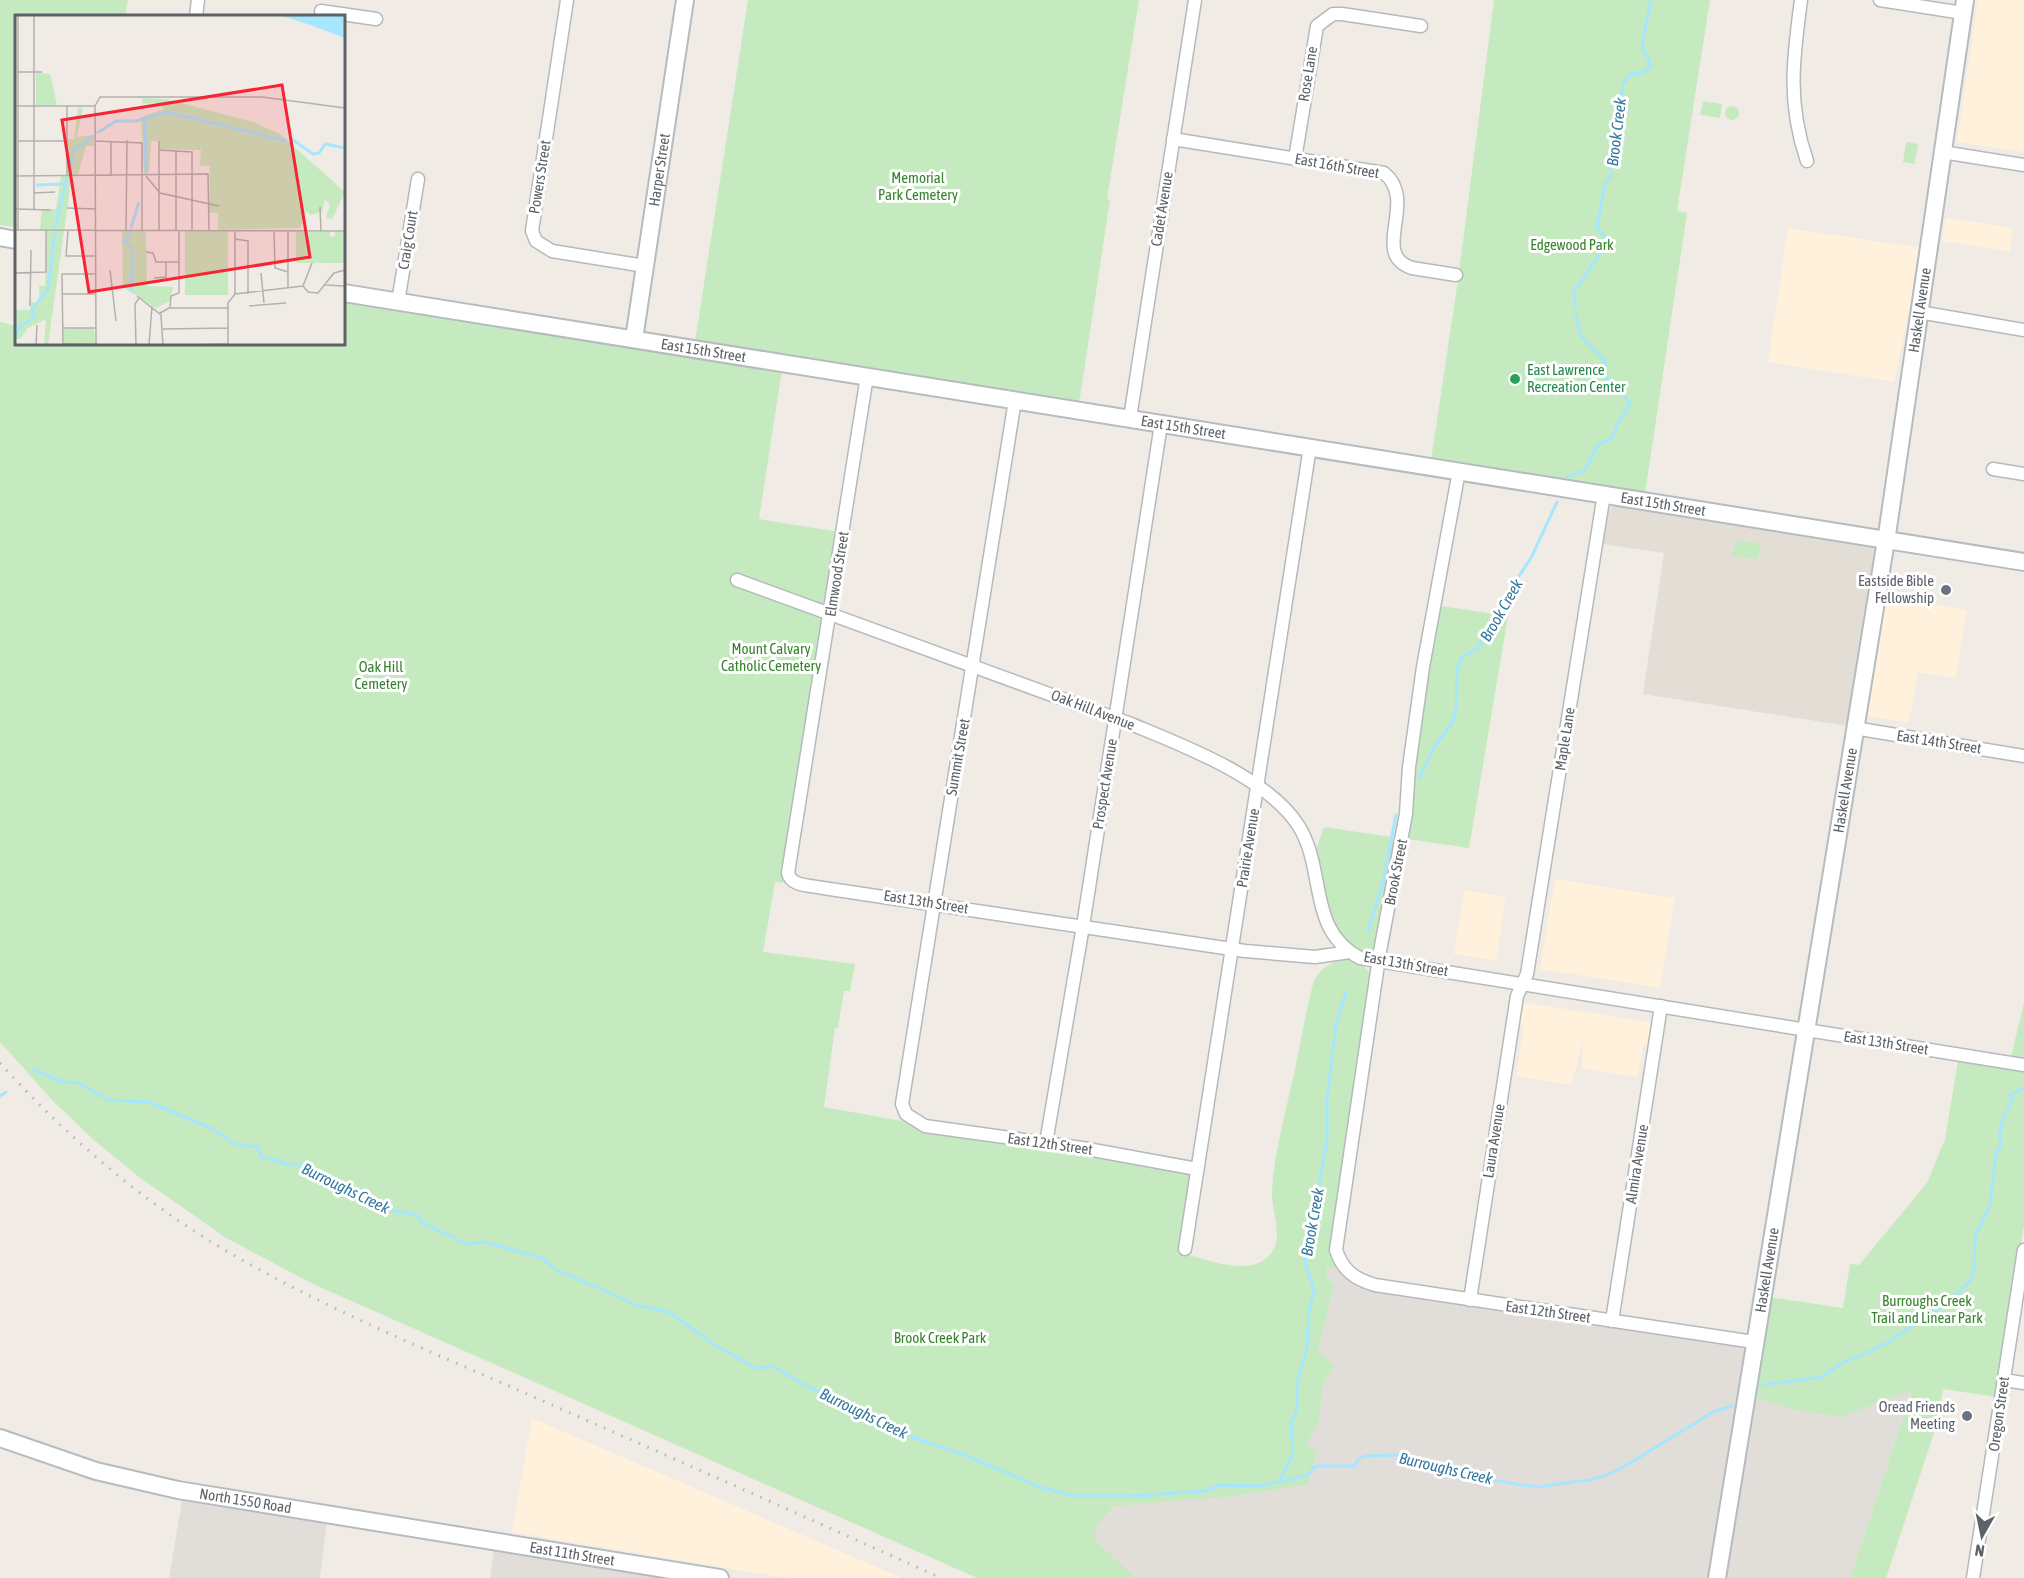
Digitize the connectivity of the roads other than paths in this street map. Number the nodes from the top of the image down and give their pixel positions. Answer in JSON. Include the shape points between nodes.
{"nodes":[{"id":1,"x":198,"y":0,"type":"edge"},
{"id":2,"x":567,"y":0,"type":"edge"},
{"id":3,"x":685,"y":0,"type":"edge"},
{"id":4,"x":1195,"y":0,"type":"edge"},
{"id":5,"x":1801,"y":0,"type":"edge"},
{"id":6,"x":1880,"y":0,"type":"edge"},
{"id":7,"x":1964,"y":6,"type":"edge"},
{"id":8,"x":321,"y":9,"type":"edge"},
{"id":9,"x":196,"y":15,"type":"edge"},
{"id":10,"x":376,"y":19,"type":"dead end"},
{"id":11,"x":1420,"y":26,"type":"dead end"},
{"id":12,"x":1173,"y":139,"type":"junction"},
{"id":13,"x":1942,"y":152,"type":"junction"},
{"id":14,"x":1295,"y":159,"type":"junction"},
{"id":15,"x":1807,"y":161,"type":"dead end"},
{"id":16,"x":2024,"y":165,"type":"edge"},
{"id":17,"x":418,"y":179,"type":"dead end"},
{"id":18,"x":0,"y":237,"type":"edge"},
{"id":19,"x":15,"y":240,"type":"edge"},
{"id":20,"x":645,"y":266,"type":"junction"},
{"id":21,"x":1456,"y":275,"type":"dead end"},
{"id":22,"x":345,"y":293,"type":"edge"},
{"id":23,"x":398,"y":302,"type":"junction"},
{"id":24,"x":1919,"y":312,"type":"junction"},
{"id":25,"x":2024,"y":330,"type":"edge"},
{"id":26,"x":634,"y":339,"type":"junction"},
{"id":27,"x":867,"y":376,"type":"junction"},
{"id":28,"x":1016,"y":400,"type":"junction"},
{"id":29,"x":1130,"y":418,"type":"junction"},
{"id":30,"x":1161,"y":423,"type":"junction"},
{"id":31,"x":1310,"y":447,"type":"junction"},
{"id":32,"x":1993,"y":469,"type":"dead end"},
{"id":33,"x":1459,"y":471,"type":"junction"},
{"id":34,"x":2024,"y":474,"type":"edge"},
{"id":35,"x":1605,"y":494,"type":"junction"},
{"id":36,"x":1886,"y":540,"type":"junction"},
{"id":37,"x":2024,"y":562,"type":"edge"},
{"id":38,"x":737,"y":580,"type":"dead end"},
{"id":39,"x":830,"y":615,"type":"junction"},
{"id":40,"x":973,"y":665,"type":"junction"},
{"id":41,"x":1115,"y":717,"type":"junction"},
{"id":42,"x":1854,"y":728,"type":"junction"},
{"id":43,"x":2024,"y":756,"type":"edge"},
{"id":44,"x":1257,"y":787,"type":"junction"},
{"id":45,"x":789,"y":879,"type":"joint"},
{"id":46,"x":934,"y":903,"type":"junction"},
{"id":47,"x":1083,"y":926,"type":"junction"},
{"id":48,"x":1232,"y":949,"type":"junction"},
{"id":49,"x":1350,"y":952,"type":"junction"},
{"id":50,"x":1379,"y":961,"type":"junction"},
{"id":51,"x":1522,"y":984,"type":"junction"},
{"id":52,"x":1661,"y":1006,"type":"junction"},
{"id":53,"x":1805,"y":1030,"type":"junction"},
{"id":54,"x":2024,"y":1065,"type":"edge"},
{"id":55,"x":906,"y":1114,"type":"joint"},
{"id":56,"x":1046,"y":1143,"type":"junction"},
{"id":57,"x":1197,"y":1168,"type":"junction"},
{"id":58,"x":1185,"y":1249,"type":"dead end"},
{"id":59,"x":2024,"y":1250,"type":"edge"},
{"id":60,"x":1346,"y":1270,"type":"joint"},
{"id":61,"x":1470,"y":1300,"type":"junction"},
{"id":62,"x":1612,"y":1321,"type":"junction"},
{"id":63,"x":1754,"y":1342,"type":"junction"},
{"id":64,"x":2004,"y":1380,"type":"junction"},
{"id":65,"x":2024,"y":1383,"type":"edge"},
{"id":66,"x":0,"y":1438,"type":"edge"},
{"id":67,"x":495,"y":1542,"type":"joint"},
{"id":68,"x":720,"y":1578,"type":"edge"},
{"id":69,"x":1717,"y":1578,"type":"edge"},
{"id":70,"x":1973,"y":1578,"type":"edge"}],
"edges":[{"from":1,"to":9,"type":"street"},
{"from":2,"to":20,"type":"street","name":"Powers Street","via":[[532,231],[536,241],[552,251]]},
{"from":3,"to":20,"type":"main road","name":"Harper Street"},
{"from":4,"to":12,"type":"street","name":"Cadet Avenue"},
{"from":5,"to":15,"type":"street","via":[[1792,78],[1795,119]]},
{"from":6,"to":7,"type":"street"},
{"from":7,"to":13,"type":"main road","name":"Haskell Avenue"},
{"from":8,"to":10,"type":"street"},
{"from":11,"to":14,"type":"street","name":"Rose Lane","via":[[1333,14],[1317,26]]},
{"from":12,"to":14,"type":"street","name":"East 16th Street"},
{"from":12,"to":29,"type":"street","name":"Cadet Avenue"},
{"from":13,"to":16,"type":"street"},
{"from":13,"to":24,"type":"main road","name":"Haskell Avenue"},
{"from":14,"to":21,"type":"street","name":"East 16th Street","via":[[1384,173],[1396,184],[1398,193],[1393,243],[1396,256],[1405,266]]},
{"from":17,"to":23,"type":"street","name":"Craig Court"},
{"from":18,"to":19,"type":"main road"},
{"from":20,"to":26,"type":"main road","name":"Harper Street"},
{"from":22,"to":23,"type":"main road","name":"East 15th Street"},
{"from":23,"to":26,"type":"main road","name":"East 15th Street"},
{"from":24,"to":25,"type":"street"},
{"from":24,"to":36,"type":"main road","name":"Haskell Avenue"},
{"from":26,"to":27,"type":"main road","name":"East 15th Street"},
{"from":27,"to":28,"type":"main road","name":"East 15th Street"},
{"from":27,"to":39,"type":"street","name":"Elmwood Street"},
{"from":28,"to":29,"type":"main road","name":"East 15th Street"},
{"from":28,"to":40,"type":"street","name":"Summit Street"},
{"from":29,"to":30,"type":"main road","name":"East 15th Street"},
{"from":30,"to":31,"type":"main road","name":"East 15th Street"},
{"from":30,"to":41,"type":"street","name":"Prospect Avenue"},
{"from":31,"to":33,"type":"main road","name":"East 15th Street"},
{"from":31,"to":44,"type":"street","name":"Prairie Avenue"},
{"from":32,"to":34,"type":"street"},
{"from":33,"to":35,"type":"main road","name":"East 15th Street"},
{"from":33,"to":50,"type":"street","name":"Brook Street","via":[[1423,667],[1406,814]]},
{"from":35,"to":36,"type":"main road","name":"East 15th Street"},
{"from":35,"to":51,"type":"street","name":"Maple Lane","via":[[1527,974]]},
{"from":36,"to":37,"type":"main road","name":"East 15th Street"},
{"from":36,"to":42,"type":"main road","name":"Haskell Avenue"},
{"from":38,"to":39,"type":"street","name":"Oak Hill Avenue"},
{"from":39,"to":40,"type":"street","name":"Oak Hill Avenue"},
{"from":39,"to":45,"type":"street","name":"Elmwood Street"},
{"from":40,"to":41,"type":"street","name":"Oak Hill Avenue"},
{"from":40,"to":46,"type":"street","name":"Summit Street"},
{"from":41,"to":44,"type":"street","name":"Oak Hill Avenue","via":[[1183,746]]},
{"from":41,"to":47,"type":"street","name":"Prospect Avenue"},
{"from":42,"to":43,"type":"street","name":"East 14th Street"},
{"from":42,"to":53,"type":"main road","name":"Haskell Avenue"},
{"from":44,"to":48,"type":"street","name":"Prairie Avenue"},
{"from":44,"to":49,"type":"street","name":"Oak Hill Avenue","via":[[1278,802],[1298,826],[1311,856],[1325,919],[1336,941]]},
{"from":45,"to":46,"type":"street","name":"East 13th Street","via":[[823,888]]},
{"from":46,"to":47,"type":"street","name":"East 13th Street"},
{"from":46,"to":55,"type":"street","name":"Summit Street","via":[[903,1096]]},
{"from":47,"to":48,"type":"street","name":"East 13th Street"},
{"from":47,"to":56,"type":"street","name":"Prospect Avenue"},
{"from":48,"to":49,"type":"street","name":"East 13th Street","via":[[1316,957]]},
{"from":48,"to":57,"type":"street","name":"Prairie Avenue"},
{"from":49,"to":50,"type":"street","name":"East 13th Street"},
{"from":50,"to":51,"type":"street","name":"East 13th Street"},
{"from":50,"to":60,"type":"street","name":"Brook Street","via":[[1335,1243]]},
{"from":51,"to":52,"type":"street","name":"East 13th Street"},
{"from":51,"to":61,"type":"street","name":"Laura Avenue"},
{"from":52,"to":53,"type":"street","name":"East 13th Street"},
{"from":52,"to":62,"type":"street","name":"Almira Avenue"},
{"from":53,"to":54,"type":"street","name":"East 13th Street"},
{"from":53,"to":63,"type":"main road","name":"Haskell Avenue"},
{"from":55,"to":56,"type":"street","name":"East 12th Street","via":[[925,1126]]},
{"from":56,"to":57,"type":"street","name":"East 12th Street"},
{"from":57,"to":58,"type":"street","name":"Prairie Avenue"},
{"from":59,"to":64,"type":"street","name":"Oregon Street"},
{"from":60,"to":61,"type":"street","name":"East 12th Street","via":[[1375,1285]]},
{"from":61,"to":62,"type":"street","name":"East 12th Street"},
{"from":62,"to":63,"type":"street","name":"East 12th Street"},
{"from":63,"to":69,"type":"main road","name":"Haskell Avenue"},
{"from":64,"to":65,"type":"street"},
{"from":64,"to":70,"type":"street","name":"Oregon Street"},
{"from":66,"to":67,"type":"main road","name":"North 1550 Road","via":[[96,1471],[156,1485]]},
{"from":67,"to":68,"type":"main road","name":"East 11th Street"}]}
